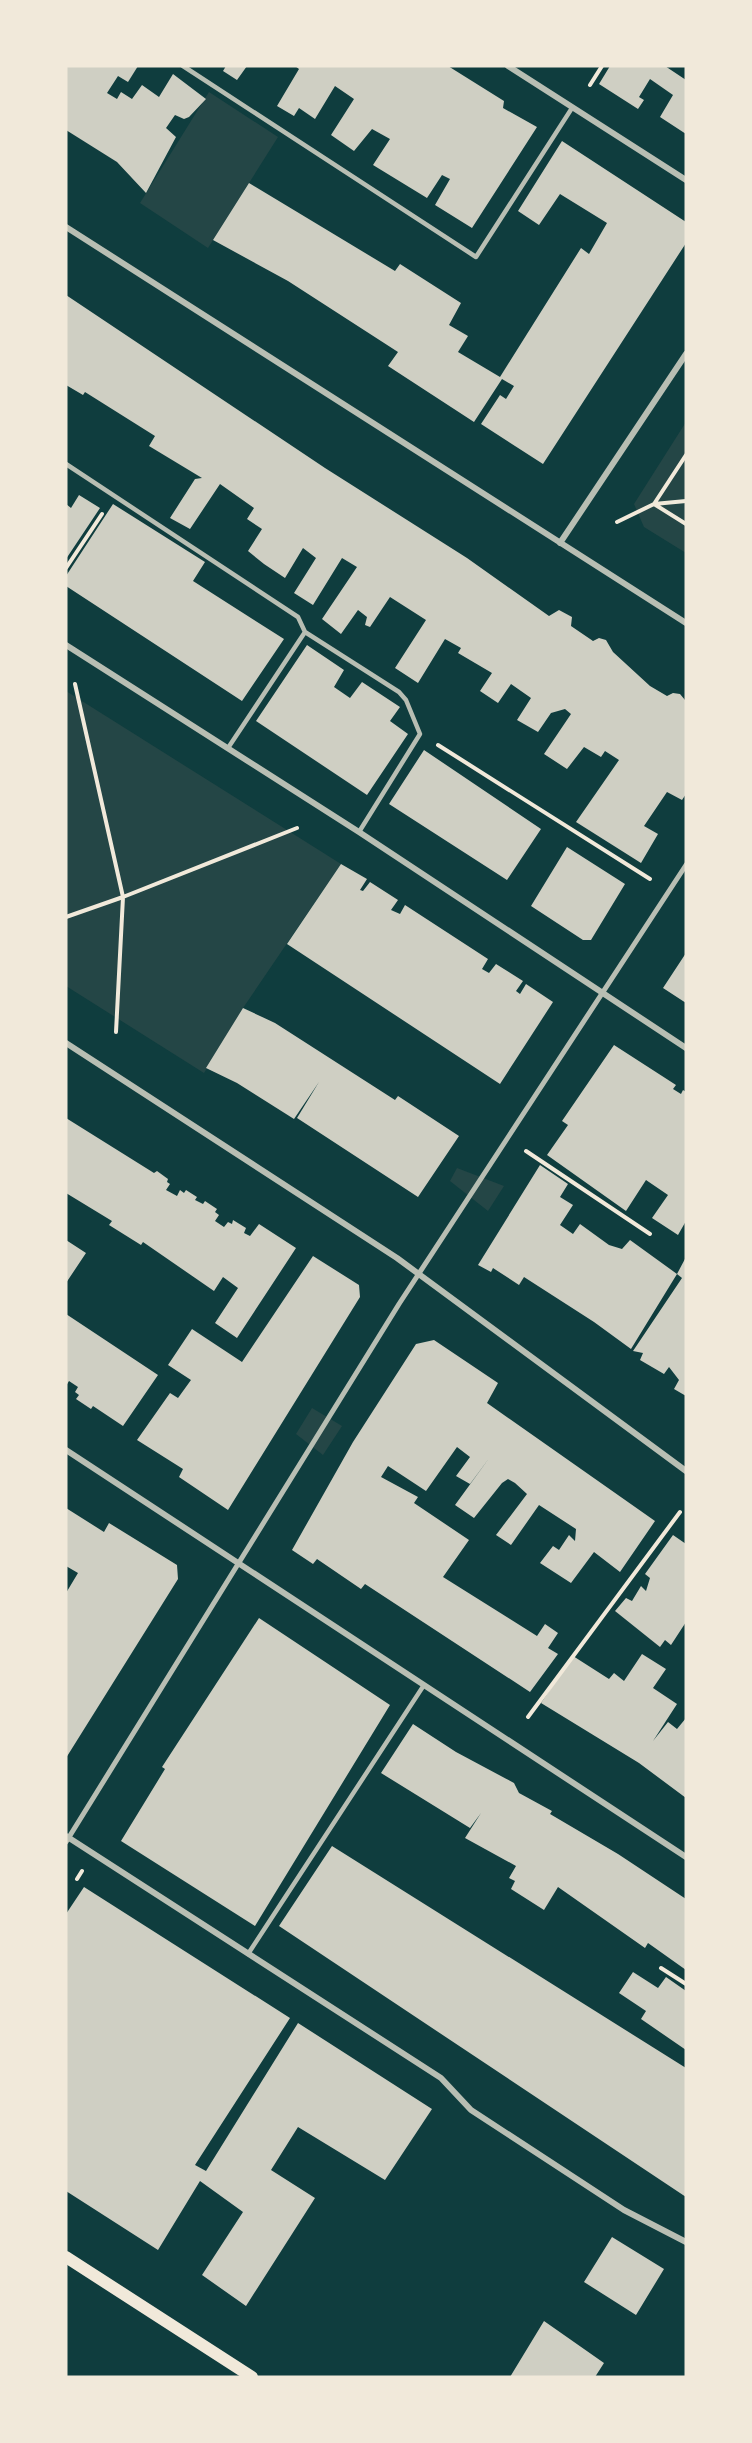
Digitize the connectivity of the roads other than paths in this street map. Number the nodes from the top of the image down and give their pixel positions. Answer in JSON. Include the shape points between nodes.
{"nodes":[{"id":1,"x":183,"y":66,"type":"edge"},
{"id":2,"x":508,"y":66,"type":"edge"},
{"id":3,"x":572,"y":108,"type":"junction"},
{"id":4,"x":686,"y":180,"type":"edge"},
{"id":5,"x":66,"y":227,"type":"edge"},
{"id":6,"x":686,"y":354,"type":"edge"},
{"id":7,"x":66,"y":464,"type":"edge"},
{"id":8,"x":560,"y":543,"type":"junction"},
{"id":9,"x":686,"y":623,"type":"edge"},
{"id":10,"x":305,"y":632,"type":"junction"},
{"id":11,"x":66,"y":645,"type":"edge"},
{"id":12,"x":228,"y":748,"type":"junction"},
{"id":13,"x":359,"y":832,"type":"junction"},
{"id":14,"x":686,"y":865,"type":"edge"},
{"id":15,"x":603,"y":995,"type":"junction"},
{"id":16,"x":66,"y":1043,"type":"edge"},
{"id":17,"x":686,"y":1048,"type":"edge"},
{"id":18,"x":419,"y":1274,"type":"junction"},
{"id":19,"x":66,"y":1450,"type":"edge"},
{"id":20,"x":686,"y":1471,"type":"edge"},
{"id":21,"x":239,"y":1561,"type":"junction"},
{"id":22,"x":424,"y":1684,"type":"junction"},
{"id":23,"x":67,"y":1839,"type":"edge"},
{"id":24,"x":686,"y":1857,"type":"edge"},
{"id":25,"x":248,"y":1954,"type":"junction"},
{"id":26,"x":686,"y":2242,"type":"edge"},
{"id":27,"x":66,"y":2257,"type":"edge"},
{"id":28,"x":252,"y":2377,"type":"edge"}],
"edges":[{"from":1,"to":3,"type":"lane","via":[[476,257]]},
{"from":2,"to":3,"type":"street"},
{"from":3,"to":4,"type":"street"},
{"from":5,"to":8,"type":"street"},
{"from":6,"to":8,"type":"street"},
{"from":7,"to":10,"type":"lane","via":[[298,617]]},
{"from":8,"to":9,"type":"street"},
{"from":10,"to":12,"type":"lane"},
{"from":10,"to":13,"type":"lane","via":[[399,692],[420,734]]},
{"from":11,"to":12,"type":"street"},
{"from":12,"to":13,"type":"street"},
{"from":13,"to":15,"type":"street"},
{"from":14,"to":15,"type":"street"},
{"from":15,"to":17,"type":"street"},
{"from":15,"to":18,"type":"street"},
{"from":16,"to":18,"type":"street"},
{"from":18,"to":20,"type":"street"},
{"from":18,"to":21,"type":"street"},
{"from":19,"to":21,"type":"street"},
{"from":21,"to":22,"type":"street"},
{"from":21,"to":23,"type":"street"},
{"from":22,"to":24,"type":"street"},
{"from":22,"to":25,"type":"lane"},
{"from":23,"to":25,"type":"street"},
{"from":25,"to":26,"type":"street","via":[[441,2078],[471,2110],[624,2210]]},
{"from":27,"to":28,"type":"main road"}]}
